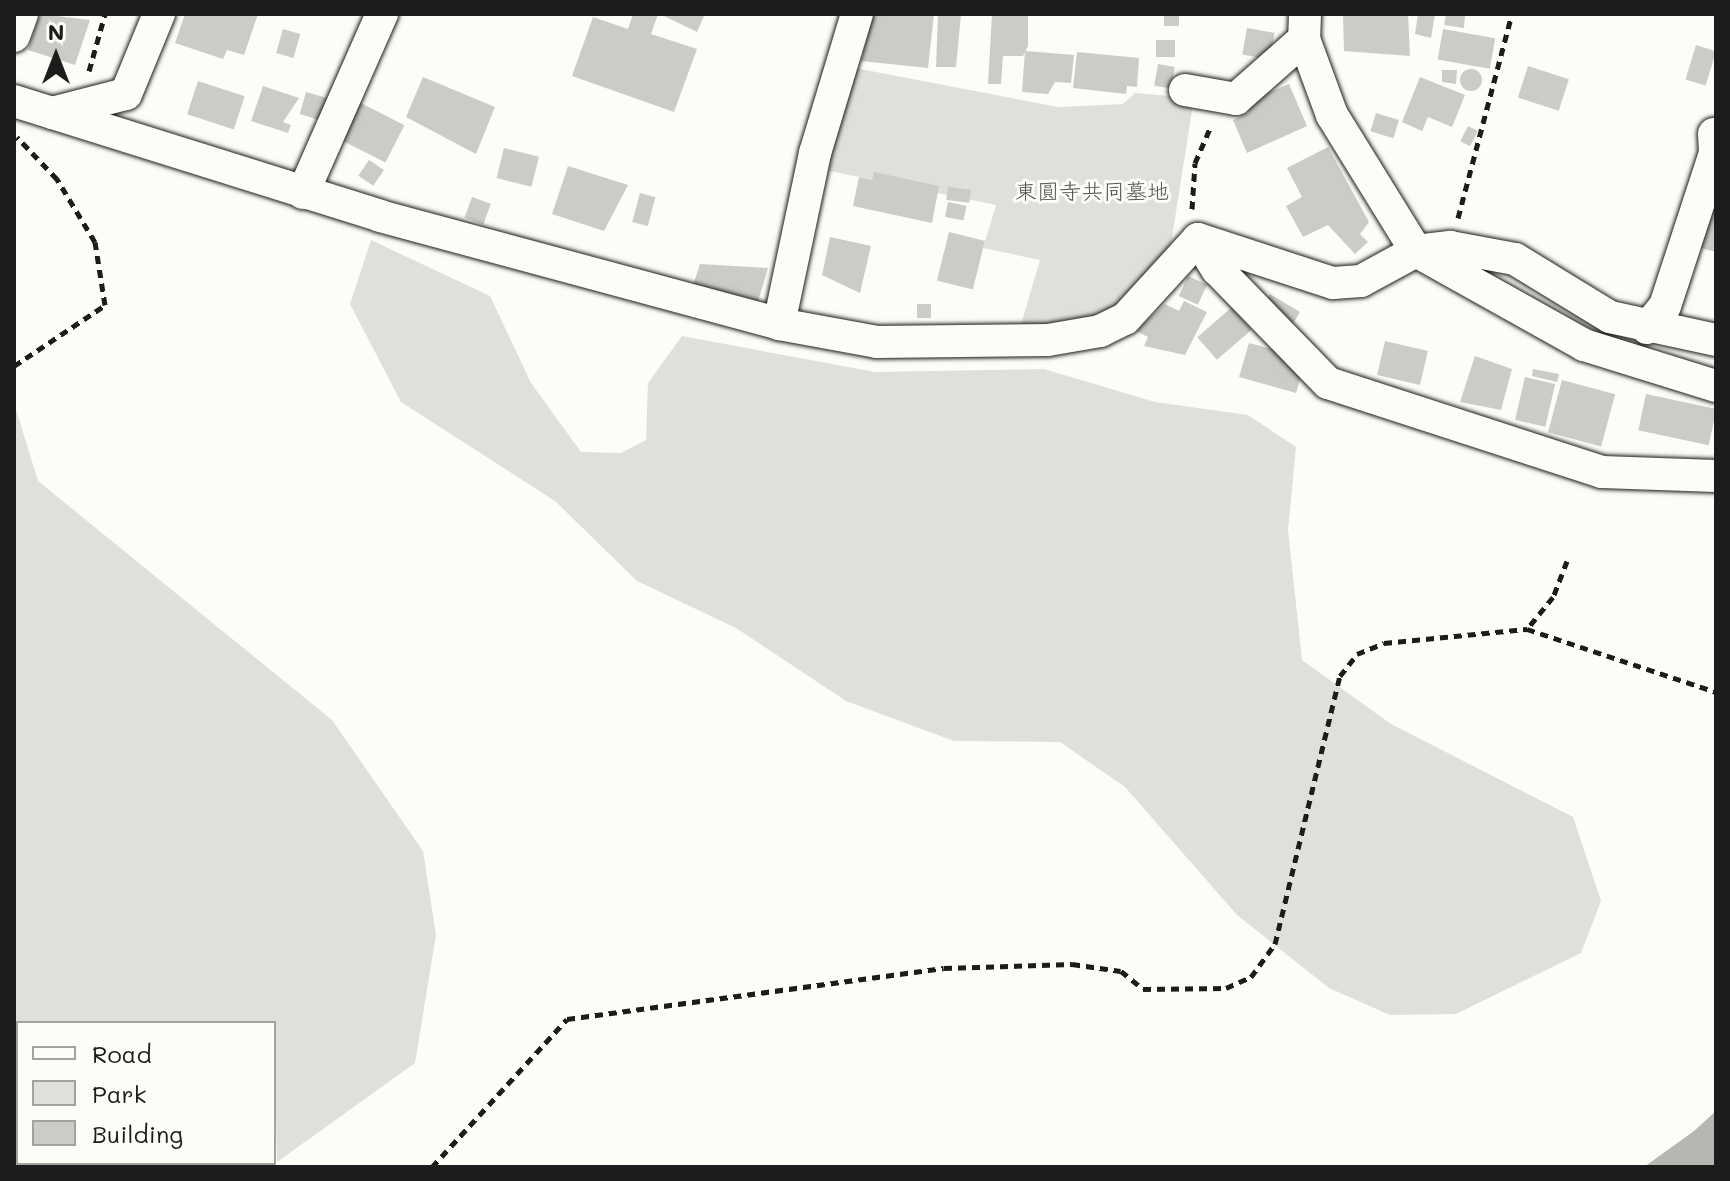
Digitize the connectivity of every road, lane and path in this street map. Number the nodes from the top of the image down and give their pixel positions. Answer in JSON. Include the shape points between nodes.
{"nodes":[{"id":1,"x":22,"y":14,"type":"edge"},
{"id":2,"x":105,"y":14,"type":"edge"},
{"id":3,"x":159,"y":14,"type":"edge"},
{"id":4,"x":382,"y":14,"type":"edge"},
{"id":5,"x":857,"y":14,"type":"edge"},
{"id":6,"x":1512,"y":14,"type":"edge"},
{"id":7,"x":1304,"y":27,"type":"edge"},
{"id":8,"x":14,"y":36,"type":"edge"},
{"id":9,"x":1185,"y":90,"type":"dead end"},
{"id":10,"x":14,"y":101,"type":"edge"},
{"id":11,"x":78,"y":107,"type":"junction"},
{"id":12,"x":44,"y":115,"type":"junction"},
{"id":13,"x":1220,"y":115,"type":"dead end"},
{"id":14,"x":14,"y":134,"type":"edge"},
{"id":15,"x":1714,"y":134,"type":"dead end"},
{"id":16,"x":303,"y":193,"type":"junction"},
{"id":17,"x":1454,"y":234,"type":"dead end"},
{"id":18,"x":1198,"y":239,"type":"junction"},
{"id":19,"x":1416,"y":251,"type":"junction"},
{"id":20,"x":779,"y":324,"type":"junction"},
{"id":21,"x":1647,"y":328,"type":"junction"},
{"id":22,"x":1716,"y":340,"type":"edge"},
{"id":23,"x":14,"y":366,"type":"edge"},
{"id":24,"x":1716,"y":386,"type":"edge"},
{"id":25,"x":1716,"y":476,"type":"edge"},
{"id":26,"x":1567,"y":561,"type":"dead end"},
{"id":27,"x":1527,"y":629,"type":"junction"},
{"id":28,"x":1716,"y":692,"type":"edge"},
{"id":29,"x":432,"y":1167,"type":"edge"}],
"edges":[{"from":1,"to":8,"type":"street"},
{"from":2,"to":11,"type":"path"},
{"from":3,"to":11,"type":"street","via":[[126,94]]},
{"from":4,"to":16,"type":"street"},
{"from":5,"to":20,"type":"street","via":[[815,153]]},
{"from":6,"to":17,"type":"path"},
{"from":7,"to":9,"type":"street","via":[[1236,99]]},
{"from":7,"to":19,"type":"street","via":[[1332,115]]},
{"from":10,"to":12,"type":"street"},
{"from":11,"to":12,"type":"street"},
{"from":12,"to":16,"type":"street","via":[[113,130]]},
{"from":13,"to":18,"type":"path","via":[[1195,163]]},
{"from":14,"to":23,"type":"path","via":[[57,179],[95,242],[105,305]]},
{"from":15,"to":21,"type":"street","via":[[1715,153],[1665,306]]},
{"from":16,"to":20,"type":"street","via":[[624,269]]},
{"from":18,"to":19,"type":"street","via":[[1333,283],[1361,281]]},
{"from":18,"to":20,"type":"street","via":[[1125,319],[1074,337],[877,342]]},
{"from":18,"to":25,"type":"street","via":[[1217,269],[1328,383],[1602,472]]},
{"from":19,"to":21,"type":"street","via":[[1450,247],[1515,259],[1610,317]]},
{"from":19,"to":24,"type":"street","via":[[1584,345]]},
{"from":21,"to":22,"type":"street"},
{"from":26,"to":27,"type":"path","via":[[1553,597]]},
{"from":27,"to":28,"type":"path"},
{"from":27,"to":29,"type":"path","via":[[1384,643],[1357,654],[1340,676],[1275,944],[1251,977],[1226,988],[1143,989],[1121,971],[1072,964],[944,968],[567,1019]]}]}
